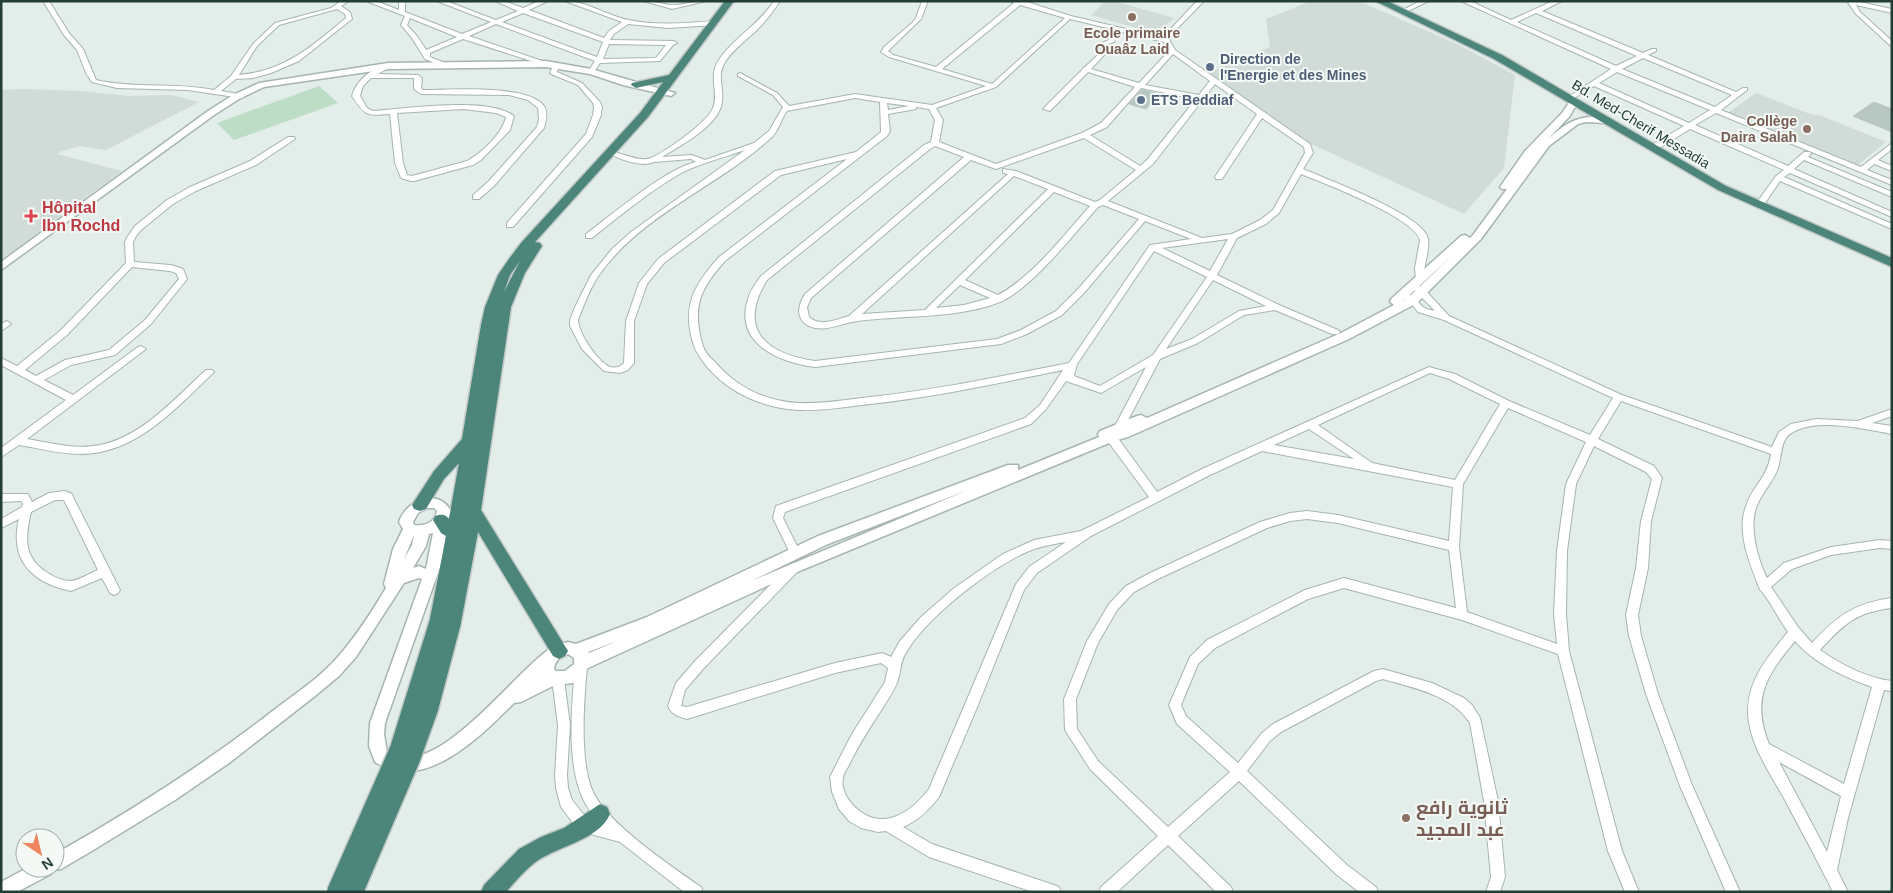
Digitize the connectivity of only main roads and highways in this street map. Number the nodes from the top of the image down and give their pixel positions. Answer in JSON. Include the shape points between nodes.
{"nodes":[{"id":1,"x":730,"y":1,"type":"edge"},
{"id":2,"x":738,"y":1,"type":"edge"},
{"id":3,"x":1379,"y":1,"type":"edge"},
{"id":4,"x":1389,"y":1,"type":"edge"},
{"id":5,"x":674,"y":77,"type":"junction"},
{"id":6,"x":665,"y":95,"type":"junction"},
{"id":7,"x":1573,"y":99,"type":"junction"},
{"id":8,"x":644,"y":115,"type":"junction"},
{"id":9,"x":1892,"y":256,"type":"edge"},
{"id":10,"x":1892,"y":262,"type":"edge"},
{"id":11,"x":470,"y":440,"type":"junction"},
{"id":12,"x":420,"y":505,"type":"road end"},
{"id":13,"x":473,"y":510,"type":"junction"},
{"id":14,"x":428,"y":527,"type":"road end"},
{"id":15,"x":455,"y":534,"type":"junction"},
{"id":16,"x":445,"y":623,"type":"junction"},
{"id":17,"x":554,"y":655,"type":"road end"},
{"id":18,"x":592,"y":820,"type":"road end"},
{"id":19,"x":336,"y":892,"type":"edge"},
{"id":20,"x":354,"y":892,"type":"edge"},
{"id":21,"x":491,"y":892,"type":"edge"}],
"edges":[{"from":1,"to":5,"type":"highway"},
{"from":2,"to":6,"type":"highway"},
{"from":3,"to":7,"type":"highway","name":"Bd. Med-Cherif Messadia","via":[[1473,44]]},
{"from":4,"to":7,"type":"highway","name":"Bd. Med-Cherif Messadia","via":[[1503,54]]},
{"from":5,"to":6,"type":"highway"},
{"from":5,"to":8,"type":"highway","via":[[636,90]]},
{"from":6,"to":8,"type":"highway"},
{"from":6,"to":13,"type":"highway","via":[[617,155],[549,228],[511,289],[500,328]]},
{"from":7,"to":9,"type":"highway","name":"Bd. Med-Cherif Messadia","via":[[1762,201]]},
{"from":7,"to":10,"type":"highway","name":"Bd. Med-Cherif Messadia","via":[[1722,188]]},
{"from":8,"to":11,"type":"highway","via":[[525,246],[504,275],[488,326]]},
{"from":11,"to":12,"type":"highway","via":[[439,476]]},
{"from":11,"to":15,"type":"highway"},
{"from":13,"to":16,"type":"highway"},
{"from":13,"to":17,"type":"highway"},
{"from":14,"to":15,"type":"highway","via":[[447,528]]},
{"from":15,"to":16,"type":"highway"},
{"from":16,"to":19,"type":"highway","bridge":true,"via":[[399,749]]},
{"from":16,"to":20,"type":"highway","bridge":true,"via":[[429,709]]},
{"from":18,"to":21,"type":"highway","via":[[526,856]]}]}
